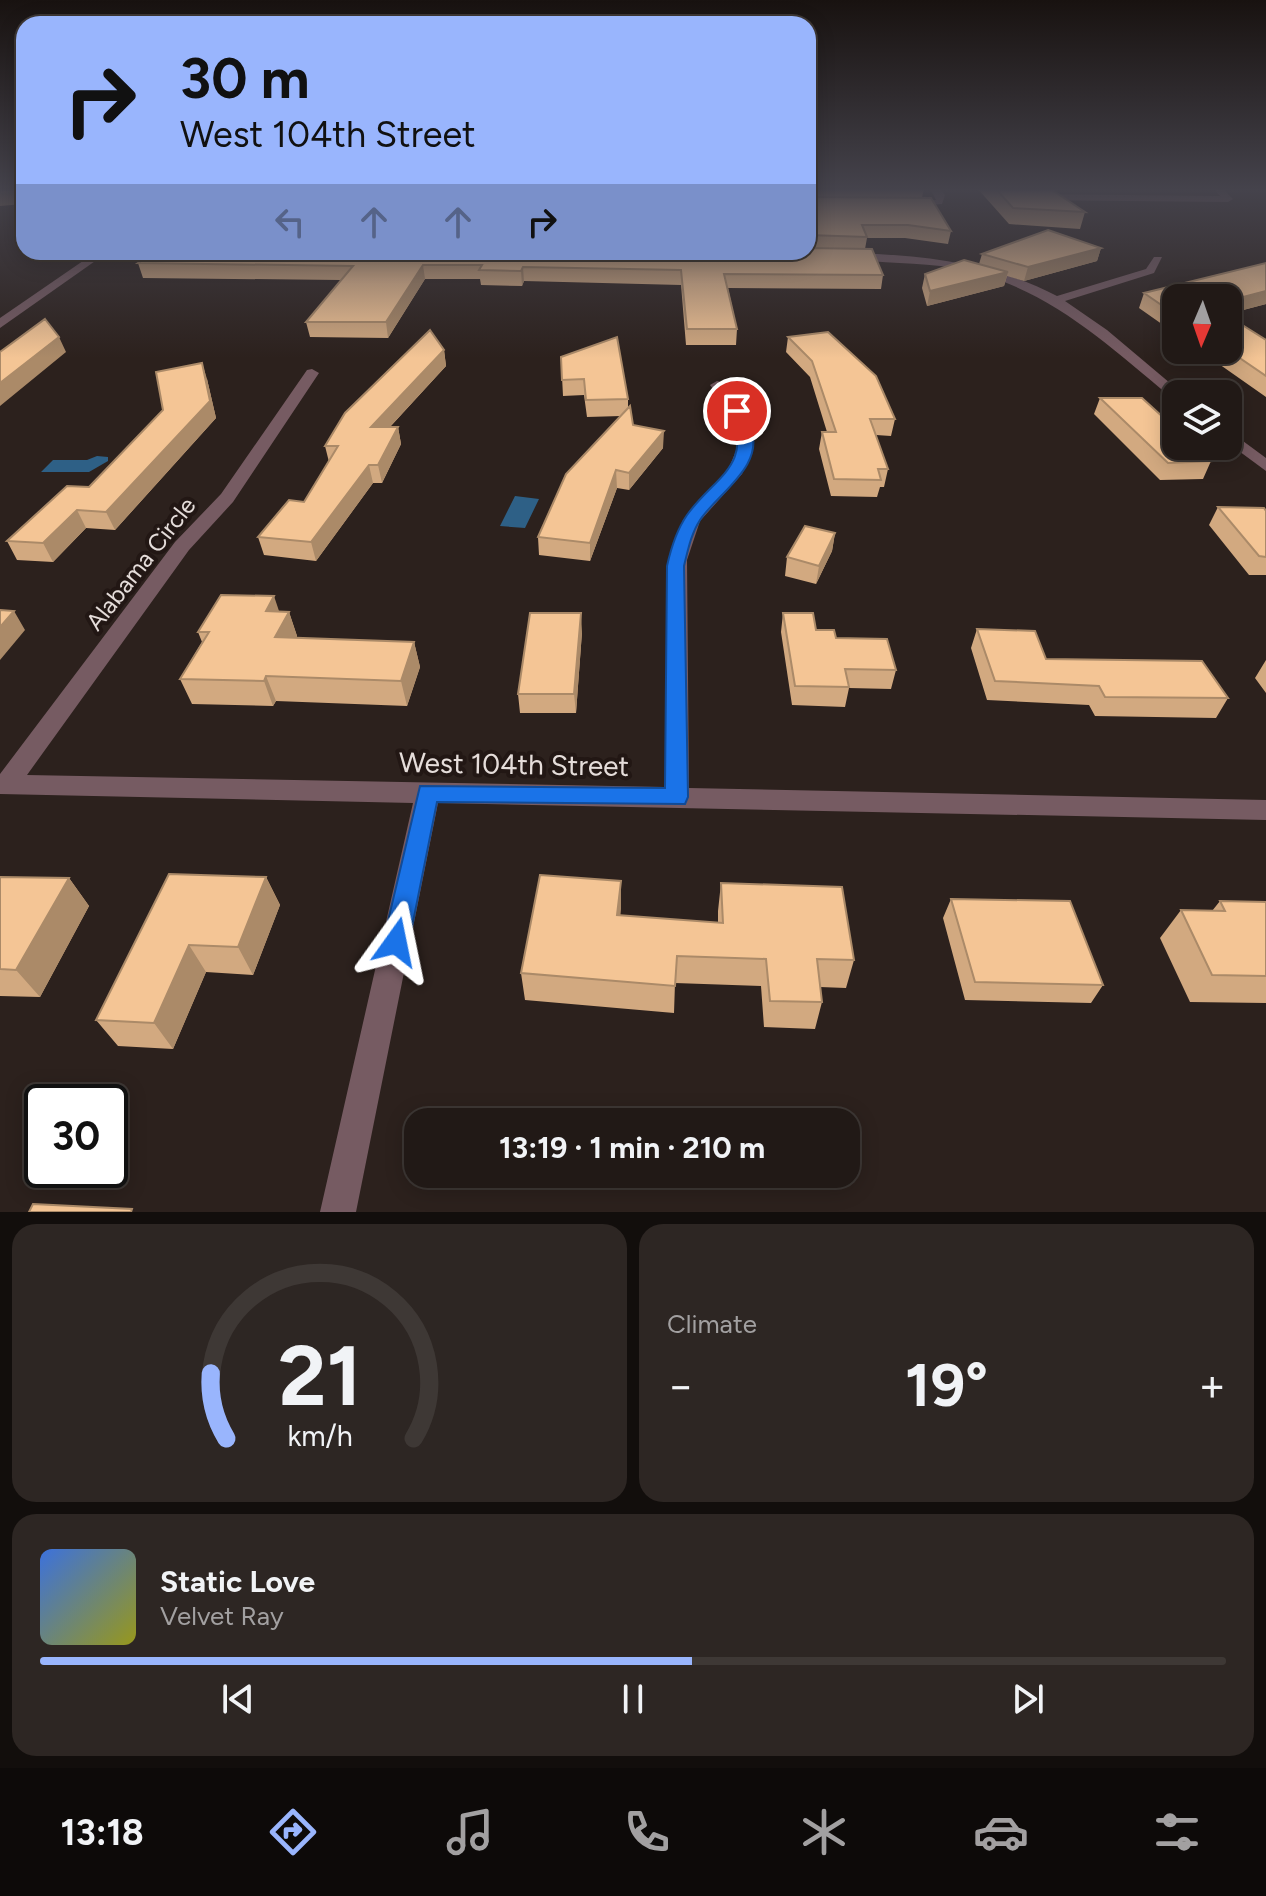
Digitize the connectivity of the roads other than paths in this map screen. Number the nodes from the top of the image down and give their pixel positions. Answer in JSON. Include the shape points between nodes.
{"nodes":[{"id":1,"x":841,"y":256,"type":"edge"},
{"id":2,"x":1158,"y":259,"type":"dead end"},
{"id":3,"x":92,"y":260,"type":"edge"},
{"id":4,"x":1055,"y":300,"type":"junction"},
{"id":5,"x":0,"y":324,"type":"edge"},
{"id":6,"x":312,"y":373,"type":"dead end"},
{"id":7,"x":1162,"y":383,"type":"edge"},
{"id":8,"x":717,"y":385,"type":"dead end"},
{"id":9,"x":1242,"y":446,"type":"edge"},
{"id":10,"x":1266,"y":466,"type":"edge"},
{"id":11,"x":4,"y":784,"type":"edge"},
{"id":12,"x":428,"y":792,"type":"junction"},
{"id":13,"x":677,"y":797,"type":"junction"},
{"id":14,"x":1266,"y":810,"type":"edge"},
{"id":15,"x":338,"y":1212,"type":"edge"}],
"edges":[{"from":1,"to":4,"type":"street","via":[[904,258],[966,268]]},
{"from":2,"to":4,"type":"street","via":[[1150,271]]},
{"from":3,"to":5,"type":"street"},
{"from":4,"to":7,"type":"street"},
{"from":6,"to":11,"type":"street","name":"Alabama Circle","via":[[227,498],[182,546]]},
{"from":8,"to":13,"type":"street","via":[[746,431],[744,453],[734,475],[694,516],[681,540],[676,566]]},
{"from":9,"to":10,"type":"street"},
{"from":11,"to":12,"type":"street","name":"West 104th Street"},
{"from":12,"to":13,"type":"street","name":"West 104th Street"},
{"from":12,"to":15,"type":"street"},
{"from":13,"to":14,"type":"street","name":"West 104th Street"}]}
